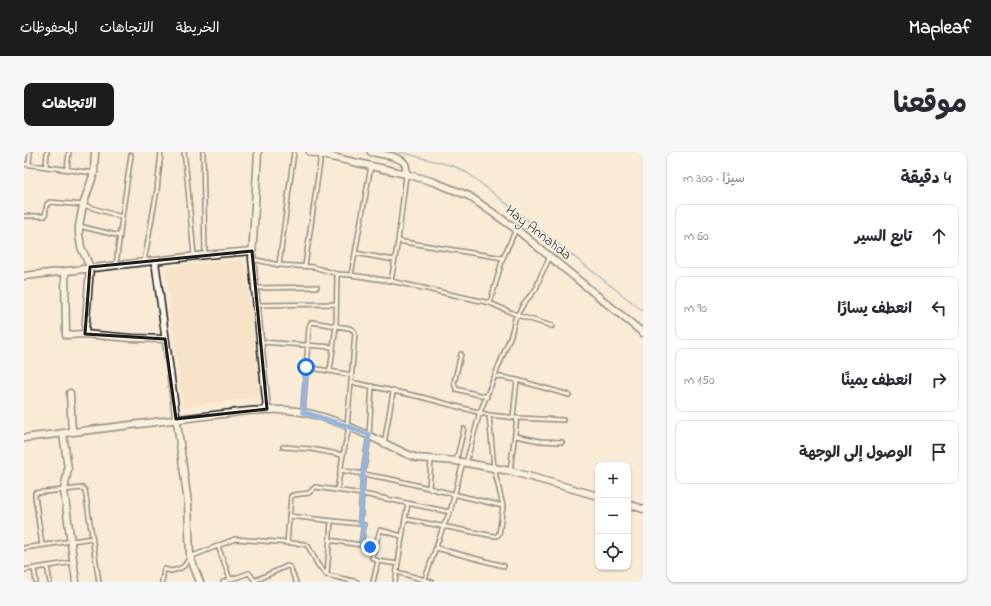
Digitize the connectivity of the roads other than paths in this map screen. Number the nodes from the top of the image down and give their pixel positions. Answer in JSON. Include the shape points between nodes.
{"nodes":[{"id":1,"x":30,"y":152,"type":"edge"},
{"id":2,"x":47,"y":152,"type":"edge"},
{"id":3,"x":69,"y":152,"type":"edge"},
{"id":4,"x":95,"y":152,"type":"edge"},
{"id":5,"x":161,"y":152,"type":"edge"},
{"id":6,"x":184,"y":152,"type":"edge"},
{"id":7,"x":203,"y":152,"type":"edge"},
{"id":8,"x":258,"y":152,"type":"edge"},
{"id":9,"x":294,"y":152,"type":"edge"},
{"id":10,"x":310,"y":152,"type":"edge"},
{"id":11,"x":371,"y":152,"type":"edge"},
{"id":12,"x":321,"y":155,"type":"junction"},
{"id":13,"x":131,"y":156,"type":"dead end"},
{"id":14,"x":24,"y":164,"type":"edge"},
{"id":15,"x":29,"y":164,"type":"junction"},
{"id":16,"x":46,"y":166,"type":"junction"},
{"id":17,"x":371,"y":166,"type":"junction"},
{"id":18,"x":67,"y":169,"type":"junction"},
{"id":19,"x":94,"y":173,"type":"junction"},
{"id":20,"x":406,"y":174,"type":"junction"},
{"id":21,"x":83,"y":205,"type":"junction"},
{"id":22,"x":24,"y":216,"type":"edge"},
{"id":23,"x":122,"y":217,"type":"junction"},
{"id":24,"x":79,"y":226,"type":"junction"},
{"id":25,"x":516,"y":229,"type":"junction"},
{"id":26,"x":120,"y":236,"type":"junction"},
{"id":27,"x":398,"y":241,"type":"junction"},
{"id":28,"x":252,"y":251,"type":"junction"},
{"id":29,"x":355,"y":253,"type":"junction"},
{"id":30,"x":205,"y":255,"type":"junction"},
{"id":31,"x":194,"y":256,"type":"junction"},
{"id":32,"x":551,"y":257,"type":"junction"},
{"id":33,"x":503,"y":258,"type":"junction"},
{"id":34,"x":252,"y":259,"type":"junction"},
{"id":35,"x":394,"y":260,"type":"junction"},
{"id":36,"x":155,"y":261,"type":"junction"},
{"id":37,"x":144,"y":262,"type":"junction"},
{"id":38,"x":279,"y":264,"type":"junction"},
{"id":39,"x":116,"y":265,"type":"junction"},
{"id":40,"x":305,"y":266,"type":"junction"},
{"id":41,"x":90,"y":268,"type":"junction"},
{"id":42,"x":65,"y":271,"type":"junction"},
{"id":43,"x":338,"y":274,"type":"junction"},
{"id":44,"x":351,"y":275,"type":"junction"},
{"id":45,"x":24,"y":276,"type":"edge"},
{"id":46,"x":391,"y":281,"type":"junction"},
{"id":47,"x":317,"y":287,"type":"dead end"},
{"id":48,"x":255,"y":288,"type":"junction"},
{"id":49,"x":490,"y":302,"type":"junction"},
{"id":50,"x":336,"y":304,"type":"junction"},
{"id":51,"x":257,"y":305,"type":"junction"},
{"id":52,"x":517,"y":315,"type":"junction"},
{"id":53,"x":336,"y":326,"type":"junction"},
{"id":54,"x":552,"y":326,"type":"dead end"},
{"id":55,"x":643,"y":333,"type":"edge"},
{"id":56,"x":85,"y":334,"type":"junction"},
{"id":57,"x":165,"y":339,"type":"junction"},
{"id":58,"x":261,"y":342,"type":"junction"},
{"id":59,"x":308,"y":345,"type":"junction"},
{"id":60,"x":333,"y":347,"type":"junction"},
{"id":61,"x":461,"y":354,"type":"dead end"},
{"id":62,"x":306,"y":367,"type":"junction"},
{"id":63,"x":330,"y":371,"type":"junction"},
{"id":64,"x":352,"y":375,"type":"junction"},
{"id":65,"x":495,"y":376,"type":"junction"},
{"id":66,"x":517,"y":380,"type":"junction"},
{"id":67,"x":352,"y":382,"type":"junction"},
{"id":68,"x":372,"y":386,"type":"junction"},
{"id":69,"x":393,"y":392,"type":"junction"},
{"id":70,"x":70,"y":393,"type":"dead end"},
{"id":71,"x":568,"y":395,"type":"dead end"},
{"id":72,"x":487,"y":397,"type":"junction"},
{"id":73,"x":267,"y":410,"type":"junction"},
{"id":74,"x":303,"y":412,"type":"junction"},
{"id":75,"x":480,"y":412,"type":"junction"},
{"id":76,"x":489,"y":415,"type":"junction"},
{"id":77,"x":513,"y":417,"type":"junction"},
{"id":78,"x":517,"y":418,"type":"junction"},
{"id":79,"x":176,"y":419,"type":"junction"},
{"id":80,"x":563,"y":420,"type":"dead end"},
{"id":81,"x":348,"y":426,"type":"junction"},
{"id":82,"x":464,"y":429,"type":"dead end"},
{"id":83,"x":72,"y":432,"type":"junction"},
{"id":84,"x":63,"y":433,"type":"junction"},
{"id":85,"x":369,"y":435,"type":"junction"},
{"id":86,"x":516,"y":436,"type":"junction"},
{"id":87,"x":24,"y":438,"type":"edge"},
{"id":88,"x":562,"y":442,"type":"dead end"},
{"id":89,"x":384,"y":444,"type":"junction"},
{"id":90,"x":283,"y":447,"type":"dead end"},
{"id":91,"x":343,"y":455,"type":"junction"},
{"id":92,"x":431,"y":459,"type":"junction"},
{"id":93,"x":456,"y":461,"type":"junction"},
{"id":94,"x":465,"y":463,"type":"junction"},
{"id":95,"x":494,"y":468,"type":"junction"},
{"id":96,"x":340,"y":470,"type":"junction"},
{"id":97,"x":510,"y":471,"type":"junction"},
{"id":98,"x":363,"y":474,"type":"junction"},
{"id":99,"x":429,"y":488,"type":"junction"},
{"id":100,"x":64,"y":490,"type":"junction"},
{"id":101,"x":337,"y":490,"type":"junction"},
{"id":102,"x":363,"y":494,"type":"junction"},
{"id":103,"x":455,"y":494,"type":"junction"},
{"id":104,"x":595,"y":495,"type":"edge"},
{"id":105,"x":408,"y":503,"type":"junction"},
{"id":106,"x":631,"y":505,"type":"edge"},
{"id":107,"x":503,"y":506,"type":"junction"},
{"id":108,"x":643,"y":509,"type":"edge"},
{"id":109,"x":450,"y":512,"type":"junction"},
{"id":110,"x":289,"y":516,"type":"junction"},
{"id":111,"x":406,"y":519,"type":"junction"},
{"id":112,"x":331,"y":521,"type":"junction"},
{"id":113,"x":360,"y":524,"type":"junction"},
{"id":114,"x":443,"y":527,"type":"junction"},
{"id":115,"x":402,"y":536,"type":"junction"},
{"id":116,"x":93,"y":538,"type":"junction"},
{"id":117,"x":329,"y":540,"type":"junction"},
{"id":118,"x":71,"y":541,"type":"junction"},
{"id":119,"x":287,"y":543,"type":"junction"},
{"id":120,"x":42,"y":545,"type":"junction"},
{"id":121,"x":361,"y":545,"type":"junction"},
{"id":122,"x":218,"y":546,"type":"junction"},
{"id":123,"x":24,"y":548,"type":"edge"},
{"id":124,"x":375,"y":548,"type":"junction"},
{"id":125,"x":436,"y":548,"type":"junction"},
{"id":126,"x":190,"y":557,"type":"junction"},
{"id":127,"x":378,"y":560,"type":"junction"},
{"id":128,"x":74,"y":562,"type":"junction"},
{"id":129,"x":398,"y":564,"type":"junction"},
{"id":130,"x":47,"y":566,"type":"junction"},
{"id":131,"x":504,"y":566,"type":"dead end"},
{"id":132,"x":34,"y":568,"type":"junction"},
{"id":133,"x":24,"y":570,"type":"edge"},
{"id":134,"x":397,"y":572,"type":"junction"},
{"id":135,"x":327,"y":575,"type":"junction"},
{"id":136,"x":230,"y":580,"type":"junction"},
{"id":137,"x":256,"y":581,"type":"edge"},
{"id":138,"x":424,"y":581,"type":"edge"},
{"id":139,"x":36,"y":582,"type":"edge"},
{"id":140,"x":50,"y":582,"type":"edge"},
{"id":141,"x":76,"y":582,"type":"edge"},
{"id":142,"x":99,"y":582,"type":"edge"},
{"id":143,"x":162,"y":582,"type":"edge"},
{"id":144,"x":200,"y":582,"type":"edge"},
{"id":145,"x":223,"y":582,"type":"edge"},
{"id":146,"x":296,"y":582,"type":"edge"},
{"id":147,"x":357,"y":582,"type":"edge"},
{"id":148,"x":372,"y":582,"type":"edge"},
{"id":149,"x":395,"y":582,"type":"edge"},
{"id":150,"x":432,"y":582,"type":"edge"}],
"edges":[{"from":1,"to":15,"type":"lane"},
{"from":2,"to":16,"type":"lane"},
{"from":3,"to":18,"type":"lane"},
{"from":4,"to":19,"type":"street"},
{"from":5,"to":37,"type":"lane"},
{"from":6,"to":31,"type":"lane"},
{"from":7,"to":30,"type":"lane"},
{"from":8,"to":28,"type":"street"},
{"from":9,"to":38,"type":"lane"},
{"from":10,"to":12,"type":"street","name":"Hay Annahda"},
{"from":11,"to":20,"type":"street","via":[[402,160],[406,165]]},
{"from":12,"to":17,"type":"street","name":"Hay Annahda"},
{"from":12,"to":40,"type":"lane"},
{"from":13,"to":23,"type":"lane"},
{"from":14,"to":15,"type":"lane"},
{"from":15,"to":16,"type":"lane"},
{"from":16,"to":18,"type":"lane"},
{"from":17,"to":20,"type":"street","name":"Hay Annahda"},
{"from":17,"to":29,"type":"lane"},
{"from":18,"to":19,"type":"lane"},
{"from":19,"to":21,"type":"street"},
{"from":20,"to":25,"type":"street","name":"Hay Annahda","via":[[469,196]]},
{"from":20,"to":27,"type":"lane"},
{"from":21,"to":22,"type":"lane","via":[[50,202],[47,204],[45,216]]},
{"from":21,"to":23,"type":"lane"},
{"from":21,"to":24,"type":"street"},
{"from":23,"to":26,"type":"lane"},
{"from":24,"to":26,"type":"lane"},
{"from":24,"to":41,"type":"street","via":[[81,246]]},
{"from":25,"to":32,"type":"street","name":"Hay Annahda"},
{"from":25,"to":33,"type":"lane"},
{"from":26,"to":39,"type":"lane"},
{"from":27,"to":33,"type":"lane"},
{"from":27,"to":35,"type":"lane"},
{"from":28,"to":30,"type":"street"},
{"from":28,"to":34,"type":"street"},
{"from":29,"to":35,"type":"lane"},
{"from":29,"to":44,"type":"lane"},
{"from":30,"to":31,"type":"street"},
{"from":31,"to":36,"type":"street"},
{"from":32,"to":52,"type":"lane","via":[[536,289]]},
{"from":32,"to":55,"type":"street","name":"Hay Annahda"},
{"from":33,"to":49,"type":"lane"},
{"from":34,"to":38,"type":"lane"},
{"from":34,"to":48,"type":"street"},
{"from":35,"to":46,"type":"lane"},
{"from":36,"to":37,"type":"street"},
{"from":36,"to":57,"type":"street"},
{"from":37,"to":39,"type":"street"},
{"from":38,"to":40,"type":"lane"},
{"from":39,"to":41,"type":"street"},
{"from":40,"to":43,"type":"lane"},
{"from":41,"to":42,"type":"street"},
{"from":41,"to":56,"type":"street"},
{"from":42,"to":45,"type":"street"},
{"from":42,"to":56,"type":"street","via":[[66,334]]},
{"from":43,"to":44,"type":"lane"},
{"from":43,"to":50,"type":"lane"},
{"from":44,"to":46,"type":"lane"},
{"from":46,"to":49,"type":"lane"},
{"from":47,"to":48,"type":"lane"},
{"from":48,"to":51,"type":"street"},
{"from":49,"to":52,"type":"lane"},
{"from":50,"to":51,"type":"lane"},
{"from":50,"to":53,"type":"lane"},
{"from":51,"to":58,"type":"street"},
{"from":52,"to":54,"type":"lane"},
{"from":52,"to":65,"type":"lane"},
{"from":53,"to":59,"type":"lane","via":[[312,322]]},
{"from":53,"to":60,"type":"lane"},
{"from":53,"to":64,"type":"lane","via":[[349,328],[355,333]]},
{"from":56,"to":57,"type":"street"},
{"from":57,"to":79,"type":"street"},
{"from":58,"to":59,"type":"lane"},
{"from":58,"to":73,"type":"street"},
{"from":59,"to":60,"type":"lane"},
{"from":59,"to":62,"type":"lane"},
{"from":60,"to":63,"type":"lane"},
{"from":61,"to":72,"type":"lane","via":[[454,387]]},
{"from":62,"to":63,"type":"lane"},
{"from":62,"to":74,"type":"lane"},
{"from":63,"to":64,"type":"lane"},
{"from":64,"to":67,"type":"lane"},
{"from":65,"to":66,"type":"lane"},
{"from":65,"to":72,"type":"lane"},
{"from":66,"to":71,"type":"lane"},
{"from":66,"to":77,"type":"lane"},
{"from":67,"to":68,"type":"lane"},
{"from":67,"to":81,"type":"lane"},
{"from":68,"to":69,"type":"lane"},
{"from":68,"to":85,"type":"lane"},
{"from":69,"to":75,"type":"lane"},
{"from":69,"to":89,"type":"lane"},
{"from":70,"to":83,"type":"street"},
{"from":72,"to":75,"type":"lane"},
{"from":73,"to":74,"type":"street","via":[[288,409]]},
{"from":73,"to":79,"type":"street"},
{"from":74,"to":81,"type":"street"},
{"from":75,"to":76,"type":"lane"},
{"from":75,"to":94,"type":"lane"},
{"from":76,"to":77,"type":"lane"},
{"from":76,"to":95,"type":"lane"},
{"from":77,"to":78,"type":"lane"},
{"from":78,"to":80,"type":"lane"},
{"from":78,"to":86,"type":"lane"},
{"from":79,"to":83,"type":"street"},
{"from":79,"to":126,"type":"street","via":[[188,503]]},
{"from":81,"to":85,"type":"street"},
{"from":81,"to":91,"type":"lane"},
{"from":82,"to":93,"type":"lane"},
{"from":83,"to":84,"type":"street"},
{"from":84,"to":87,"type":"street"},
{"from":84,"to":100,"type":"street","via":[[68,469]]},
{"from":85,"to":89,"type":"street"},
{"from":85,"to":98,"type":"lane"},
{"from":86,"to":88,"type":"lane"},
{"from":86,"to":97,"type":"lane"},
{"from":89,"to":92,"type":"street","via":[[409,455]]},
{"from":90,"to":91,"type":"lane"},
{"from":91,"to":96,"type":"lane"},
{"from":92,"to":93,"type":"street"},
{"from":92,"to":99,"type":"lane"},
{"from":93,"to":94,"type":"street"},
{"from":94,"to":95,"type":"street"},
{"from":94,"to":103,"type":"lane"},
{"from":95,"to":97,"type":"street"},
{"from":95,"to":107,"type":"lane"},
{"from":96,"to":98,"type":"lane"},
{"from":96,"to":101,"type":"lane"},
{"from":97,"to":104,"type":"street"},
{"from":98,"to":99,"type":"lane"},
{"from":98,"to":102,"type":"lane"},
{"from":99,"to":103,"type":"lane"},
{"from":100,"to":116,"type":"lane","via":[[86,490]]},
{"from":100,"to":118,"type":"street"},
{"from":100,"to":120,"type":"lane","via":[[35,494]]},
{"from":101,"to":102,"type":"lane"},
{"from":101,"to":110,"type":"lane","via":[[316,487],[309,493],[293,495],[290,499]]},
{"from":102,"to":105,"type":"lane"},
{"from":102,"to":113,"type":"lane"},
{"from":103,"to":107,"type":"lane"},
{"from":103,"to":109,"type":"lane"},
{"from":105,"to":109,"type":"lane"},
{"from":105,"to":111,"type":"lane"},
{"from":106,"to":108,"type":"street"},
{"from":107,"to":114,"type":"lane","via":[[497,536]]},
{"from":109,"to":114,"type":"lane"},
{"from":110,"to":112,"type":"lane"},
{"from":110,"to":119,"type":"lane"},
{"from":111,"to":114,"type":"lane"},
{"from":111,"to":115,"type":"lane"},
{"from":112,"to":113,"type":"lane"},
{"from":112,"to":117,"type":"lane"},
{"from":113,"to":121,"type":"lane","via":[[364,525]]},
{"from":114,"to":125,"type":"lane"},
{"from":115,"to":124,"type":"lane","via":[[380,530]]},
{"from":115,"to":129,"type":"lane"},
{"from":116,"to":118,"type":"lane"},
{"from":116,"to":142,"type":"lane"},
{"from":117,"to":121,"type":"lane"},
{"from":117,"to":135,"type":"lane"},
{"from":118,"to":120,"type":"lane"},
{"from":118,"to":128,"type":"street"},
{"from":119,"to":122,"type":"lane","via":[[235,539]]},
{"from":119,"to":135,"type":"lane","via":[[308,546],[318,565]]},
{"from":120,"to":123,"type":"lane"},
{"from":121,"to":124,"type":"lane"},
{"from":122,"to":126,"type":"lane"},
{"from":122,"to":136,"type":"lane"},
{"from":124,"to":127,"type":"lane","via":[[372,558]]},
{"from":125,"to":131,"type":"lane"},
{"from":125,"to":138,"type":"lane"},
{"from":126,"to":143,"type":"lane","via":[[179,569],[164,569]]},
{"from":126,"to":144,"type":"street"},
{"from":127,"to":129,"type":"lane"},
{"from":127,"to":148,"type":"lane"},
{"from":128,"to":130,"type":"lane"},
{"from":128,"to":141,"type":"street"},
{"from":129,"to":134,"type":"lane"},
{"from":130,"to":132,"type":"lane"},
{"from":130,"to":140,"type":"lane"},
{"from":132,"to":133,"type":"lane"},
{"from":132,"to":139,"type":"lane"},
{"from":134,"to":138,"type":"lane"},
{"from":134,"to":149,"type":"lane"},
{"from":135,"to":147,"type":"lane"},
{"from":136,"to":137,"type":"lane","via":[[249,573]]},
{"from":136,"to":145,"type":"lane"},
{"from":137,"to":146,"type":"lane","via":[[287,566],[290,567]]},
{"from":138,"to":150,"type":"lane"}]}
